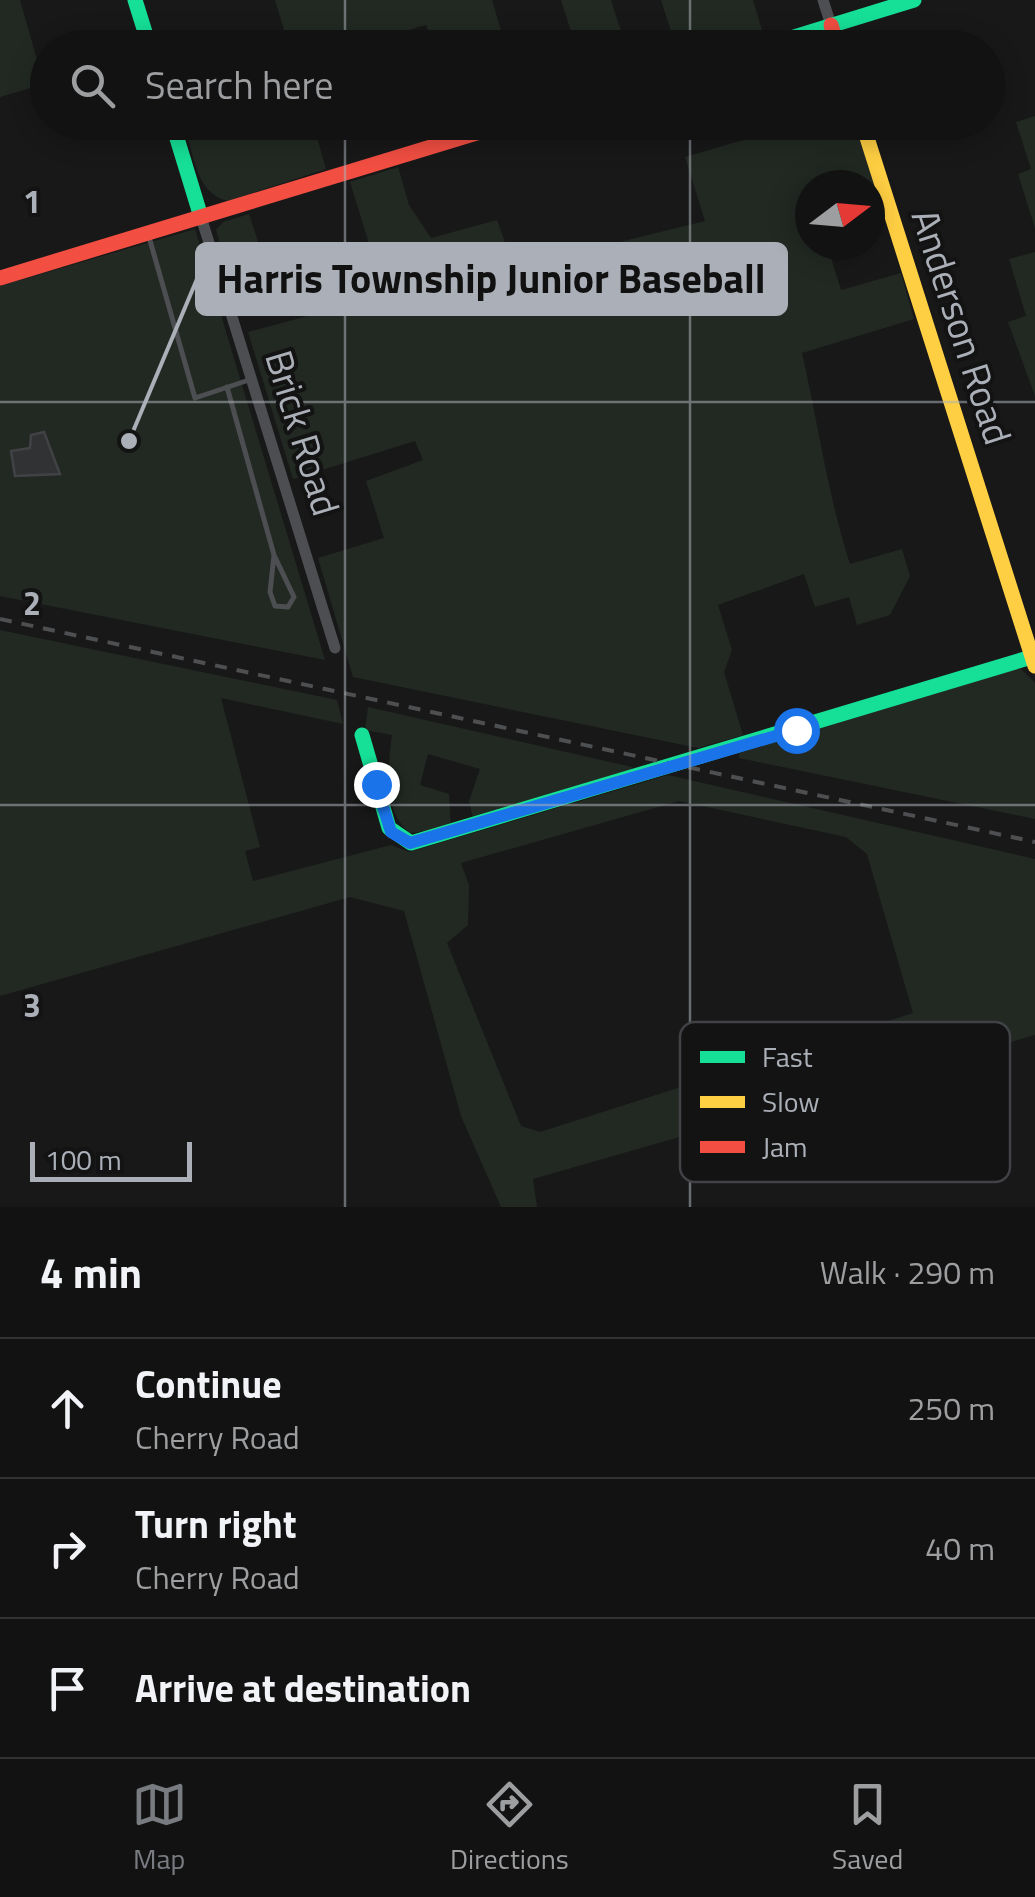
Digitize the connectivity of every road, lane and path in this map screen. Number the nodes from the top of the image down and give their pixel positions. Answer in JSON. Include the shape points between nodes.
{"nodes":[{"id":1,"x":135,"y":0,"type":"edge"},
{"id":2,"x":823,"y":0,"type":"edge"},
{"id":3,"x":914,"y":0,"type":"edge"},
{"id":4,"x":831,"y":26,"type":"junction"},
{"id":5,"x":144,"y":30,"type":"edge"},
{"id":6,"x":818,"y":30,"type":"edge"},
{"id":7,"x":832,"y":30,"type":"edge"},
{"id":8,"x":178,"y":140,"type":"edge"},
{"id":9,"x":454,"y":140,"type":"edge"},
{"id":10,"x":868,"y":140,"type":"edge"},
{"id":11,"x":202,"y":218,"type":"junction"},
{"id":12,"x":148,"y":234,"type":"junction"},
{"id":13,"x":0,"y":278,"type":"edge"},
{"id":14,"x":251,"y":379,"type":"junction"},
{"id":15,"x":228,"y":387,"type":"junction"},
{"id":16,"x":274,"y":555,"type":"junction"},
{"id":17,"x":335,"y":648,"type":"dead end"},
{"id":18,"x":1034,"y":660,"type":"edge"},
{"id":19,"x":362,"y":735,"type":"dead end"}],
"edges":[{"from":1,"to":5,"type":"street"},
{"from":2,"to":4,"type":"street"},
{"from":3,"to":4,"type":"street"},
{"from":4,"to":6,"type":"street"},
{"from":4,"to":7,"type":"street"},
{"from":8,"to":11,"type":"street","name":"Brick Road"},
{"from":9,"to":11,"type":"street"},
{"from":10,"to":18,"type":"street","name":"Anderson Road"},
{"from":11,"to":12,"type":"street"},
{"from":11,"to":14,"type":"street","name":"Brick Road"},
{"from":12,"to":13,"type":"street"},
{"from":12,"to":15,"type":"lane","via":[[194,398]]},
{"from":14,"to":15,"type":"lane"},
{"from":14,"to":17,"type":"street","name":"Brick Road"},
{"from":15,"to":16,"type":"lane"},
{"from":16,"to":16,"type":"lane","via":[[294,597],[288,607],[275,606],[270,592]]},
{"from":18,"to":19,"type":"street","via":[[410,843],[389,828]]}]}
